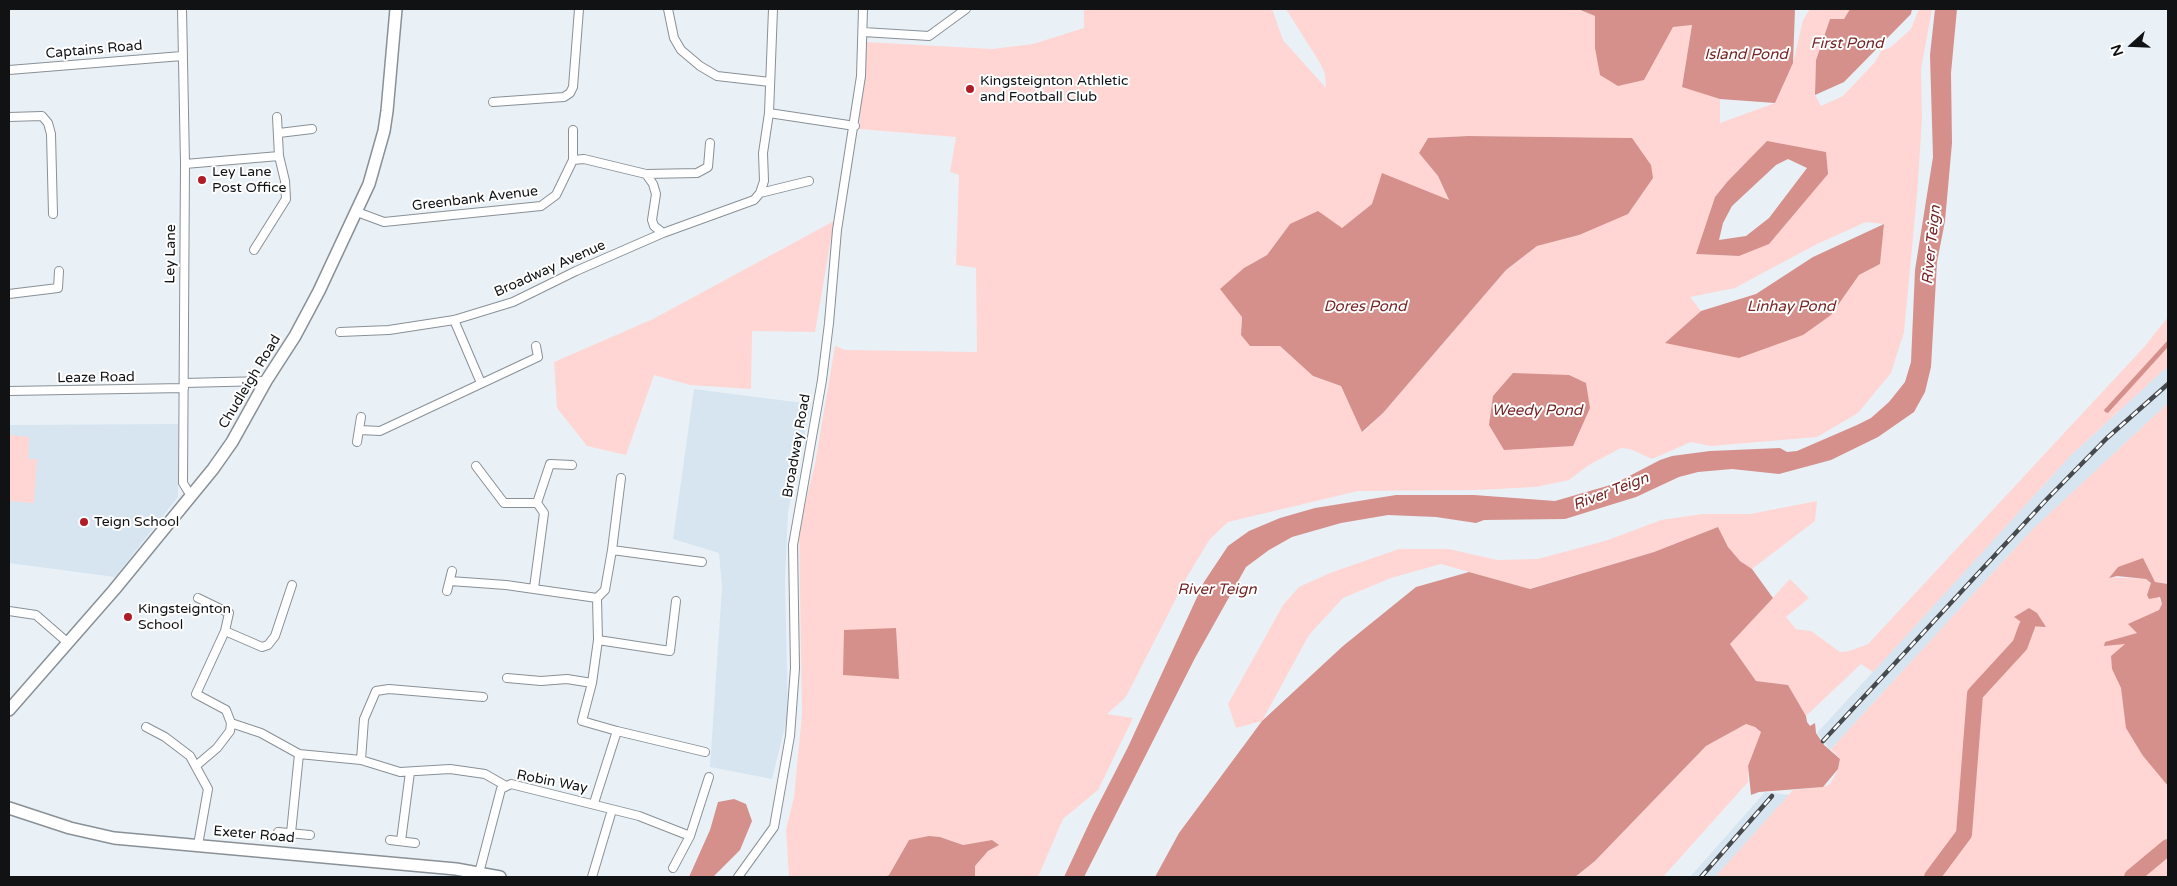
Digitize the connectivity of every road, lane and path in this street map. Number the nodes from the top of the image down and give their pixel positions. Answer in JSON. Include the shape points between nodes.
{"nodes":[{"id":1,"x":182,"y":9,"type":"edge"},
{"id":2,"x":396,"y":9,"type":"edge"},
{"id":3,"x":579,"y":9,"type":"edge"},
{"id":4,"x":668,"y":9,"type":"edge"},
{"id":5,"x":773,"y":9,"type":"edge"},
{"id":6,"x":864,"y":9,"type":"edge"},
{"id":7,"x":966,"y":9,"type":"edge"},
{"id":8,"x":863,"y":32,"type":"junction"},
{"id":9,"x":182,"y":56,"type":"junction"},
{"id":10,"x":9,"y":70,"type":"edge"},
{"id":11,"x":770,"y":82,"type":"junction"},
{"id":12,"x":492,"y":102,"type":"dead end"},
{"id":13,"x":769,"y":113,"type":"junction"},
{"id":14,"x":9,"y":117,"type":"edge"},
{"id":15,"x":276,"y":117,"type":"dead end"},
{"id":16,"x":855,"y":126,"type":"junction"},
{"id":17,"x":312,"y":129,"type":"dead end"},
{"id":18,"x":572,"y":130,"type":"dead end"},
{"id":19,"x":279,"y":133,"type":"junction"},
{"id":20,"x":710,"y":143,"type":"dead end"},
{"id":21,"x":279,"y":156,"type":"junction"},
{"id":22,"x":573,"y":160,"type":"junction"},
{"id":23,"x":185,"y":164,"type":"junction"},
{"id":24,"x":646,"y":174,"type":"junction"},
{"id":25,"x":809,"y":181,"type":"dead end"},
{"id":26,"x":760,"y":193,"type":"junction"},
{"id":27,"x":357,"y":212,"type":"junction"},
{"id":28,"x":53,"y":214,"type":"dead end"},
{"id":29,"x":663,"y":233,"type":"junction"},
{"id":30,"x":254,"y":250,"type":"dead end"},
{"id":31,"x":59,"y":271,"type":"dead end"},
{"id":32,"x":9,"y":294,"type":"edge"},
{"id":33,"x":454,"y":320,"type":"junction"},
{"id":34,"x":340,"y":332,"type":"dead end"},
{"id":35,"x":536,"y":346,"type":"dead end"},
{"id":36,"x":266,"y":381,"type":"junction"},
{"id":37,"x":481,"y":383,"type":"junction"},
{"id":38,"x":184,"y":385,"type":"junction"},
{"id":39,"x":9,"y":391,"type":"edge"},
{"id":40,"x":361,"y":417,"type":"dead end"},
{"id":41,"x":360,"y":430,"type":"junction"},
{"id":42,"x":356,"y":442,"type":"dead end"},
{"id":43,"x":572,"y":464,"type":"dead end"},
{"id":44,"x":476,"y":466,"type":"dead end"},
{"id":45,"x":621,"y":478,"type":"dead end"},
{"id":46,"x":191,"y":496,"type":"junction"},
{"id":47,"x":536,"y":503,"type":"junction"},
{"id":48,"x":612,"y":550,"type":"junction"},
{"id":49,"x":702,"y":562,"type":"dead end"},
{"id":50,"x":452,"y":571,"type":"dead end"},
{"id":51,"x":450,"y":581,"type":"junction"},
{"id":52,"x":292,"y":585,"type":"dead end"},
{"id":53,"x":534,"y":588,"type":"junction"},
{"id":54,"x":447,"y":591,"type":"dead end"},
{"id":55,"x":198,"y":598,"type":"dead end"},
{"id":56,"x":597,"y":598,"type":"junction"},
{"id":57,"x":676,"y":601,"type":"dead end"},
{"id":58,"x":9,"y":611,"type":"edge"},
{"id":59,"x":224,"y":631,"type":"junction"},
{"id":60,"x":598,"y":640,"type":"junction"},
{"id":61,"x":67,"y":642,"type":"junction"},
{"id":62,"x":507,"y":678,"type":"dead end"},
{"id":63,"x":592,"y":683,"type":"junction"},
{"id":64,"x":483,"y":698,"type":"dead end"},
{"id":65,"x":10,"y":706,"type":"edge"},
{"id":66,"x":230,"y":723,"type":"junction"},
{"id":67,"x":146,"y":727,"type":"dead end"},
{"id":68,"x":617,"y":732,"type":"junction"},
{"id":69,"x":705,"y":752,"type":"dead end"},
{"id":70,"x":299,"y":754,"type":"junction"},
{"id":71,"x":361,"y":760,"type":"junction"},
{"id":72,"x":197,"y":765,"type":"junction"},
{"id":73,"x":410,"y":772,"type":"junction"},
{"id":74,"x":709,"y":777,"type":"dead end"},
{"id":75,"x":506,"y":786,"type":"junction"},
{"id":76,"x":594,"y":803,"type":"junction"},
{"id":77,"x":9,"y":808,"type":"edge"},
{"id":78,"x":612,"y":810,"type":"junction"},
{"id":79,"x":278,"y":832,"type":"dead end"},
{"id":80,"x":291,"y":833,"type":"junction"},
{"id":81,"x":310,"y":835,"type":"dead end"},
{"id":82,"x":690,"y":836,"type":"junction"},
{"id":83,"x":390,"y":840,"type":"dead end"},
{"id":84,"x":401,"y":841,"type":"junction"},
{"id":85,"x":415,"y":843,"type":"dead end"},
{"id":86,"x":198,"y":845,"type":"junction"},
{"id":87,"x":673,"y":868,"type":"dead end"},
{"id":88,"x":479,"y":873,"type":"junction"},
{"id":89,"x":500,"y":877,"type":"edge"},
{"id":90,"x":592,"y":877,"type":"edge"},
{"id":91,"x":738,"y":877,"type":"edge"}],
"edges":[{"from":1,"to":9,"type":"street","name":"Ley Lane"},
{"from":2,"to":27,"type":"main road","name":"Chudleigh Road","via":[[384,131],[369,184]]},
{"from":3,"to":12,"type":"street","via":[[570,93],[564,97]]},
{"from":4,"to":11,"type":"street","via":[[674,38],[681,50],[700,66],[717,76]]},
{"from":5,"to":11,"type":"street"},
{"from":6,"to":8,"type":"street","name":"Broadway Road"},
{"from":7,"to":8,"type":"street","via":[[929,36]]},
{"from":8,"to":16,"type":"street","name":"Broadway Road"},
{"from":9,"to":10,"type":"street","name":"Captains Road"},
{"from":9,"to":23,"type":"street","name":"Ley Lane"},
{"from":11,"to":13,"type":"street"},
{"from":13,"to":16,"type":"street"},
{"from":13,"to":26,"type":"street","via":[[763,153],[764,181]]},
{"from":14,"to":28,"type":"street","via":[[42,116],[48,123]]},
{"from":15,"to":19,"type":"street"},
{"from":16,"to":91,"type":"street","name":"Broadway Road","via":[[837,230],[822,380],[793,546],[795,668],[790,736],[774,827]]},
{"from":17,"to":19,"type":"street"},
{"from":18,"to":22,"type":"street","name":"Greenbank Avenue"},
{"from":19,"to":21,"type":"street"},
{"from":20,"to":24,"type":"street","via":[[708,167],[697,173]]},
{"from":21,"to":23,"type":"street"},
{"from":21,"to":30,"type":"street","via":[[286,199]]},
{"from":22,"to":24,"type":"street","via":[[584,159]]},
{"from":22,"to":27,"type":"street","name":"Greenbank Avenue","via":[[556,195],[541,206],[384,222]]},
{"from":23,"to":38,"type":"street","name":"Ley Lane"},
{"from":24,"to":29,"type":"street","via":[[656,194],[652,220]]},
{"from":25,"to":26,"type":"street","name":"Broadway Avenue"},
{"from":26,"to":29,"type":"street","name":"Broadway Avenue","via":[[754,200]]},
{"from":27,"to":36,"type":"main road","name":"Chudleigh Road","via":[[320,291]]},
{"from":29,"to":33,"type":"street","name":"Broadway Avenue","via":[[513,302]]},
{"from":31,"to":32,"type":"street","via":[[58,288]]},
{"from":33,"to":34,"type":"street","name":"Broadway Avenue","via":[[390,330]]},
{"from":33,"to":37,"type":"street"},
{"from":35,"to":37,"type":"street","via":[[538,357]]},
{"from":36,"to":38,"type":"street","name":"Leaze Road"},
{"from":36,"to":46,"type":"main road","name":"Chudleigh Road","via":[[232,442]]},
{"from":37,"to":41,"type":"street","via":[[380,431]]},
{"from":38,"to":39,"type":"street","name":"Leaze Road"},
{"from":38,"to":46,"type":"street","name":"Ley Lane","via":[[183,483]]},
{"from":40,"to":41,"type":"street"},
{"from":41,"to":42,"type":"street"},
{"from":43,"to":47,"type":"street","via":[[550,464]]},
{"from":44,"to":47,"type":"street","via":[[504,503]]},
{"from":45,"to":48,"type":"street"},
{"from":46,"to":61,"type":"main road","name":"Chudleigh Road"},
{"from":47,"to":53,"type":"street","via":[[544,513]]},
{"from":48,"to":49,"type":"street"},
{"from":48,"to":56,"type":"street","via":[[605,590]]},
{"from":50,"to":51,"type":"street"},
{"from":51,"to":53,"type":"street"},
{"from":51,"to":54,"type":"street"},
{"from":52,"to":59,"type":"street","via":[[274,636],[268,644],[262,647]]},
{"from":53,"to":56,"type":"street"},
{"from":55,"to":59,"type":"street","via":[[229,613]]},
{"from":56,"to":60,"type":"street"},
{"from":57,"to":60,"type":"street","via":[[670,651]]},
{"from":58,"to":61,"type":"street","via":[[36,615]]},
{"from":59,"to":66,"type":"street","via":[[196,694],[226,710]]},
{"from":60,"to":63,"type":"street"},
{"from":61,"to":65,"type":"main road","name":"Chudleigh Road"},
{"from":62,"to":63,"type":"street","via":[[567,679]]},
{"from":63,"to":68,"type":"street","via":[[582,721]]},
{"from":64,"to":71,"type":"street","via":[[389,689],[376,691],[364,719]]},
{"from":66,"to":70,"type":"street","via":[[261,734]]},
{"from":66,"to":72,"type":"street","via":[[230,731],[218,748]]},
{"from":67,"to":72,"type":"street","via":[[179,747]]},
{"from":68,"to":69,"type":"street"},
{"from":68,"to":76,"type":"street","name":"Robin Way"},
{"from":70,"to":71,"type":"street"},
{"from":70,"to":80,"type":"street"},
{"from":71,"to":73,"type":"street","via":[[386,769]]},
{"from":72,"to":86,"type":"street","via":[[208,788]]},
{"from":73,"to":75,"type":"street","via":[[450,769],[485,774]]},
{"from":73,"to":84,"type":"street"},
{"from":74,"to":82,"type":"street"},
{"from":75,"to":76,"type":"street","name":"Robin Way","via":[[511,784]]},
{"from":75,"to":88,"type":"street","name":"Robin Way","via":[[501,789]]},
{"from":76,"to":78,"type":"street","name":"Robin Way"},
{"from":77,"to":86,"type":"main road","name":"Exeter Road","via":[[114,838]]},
{"from":78,"to":82,"type":"street","name":"Robin Way","via":[[639,816]]},
{"from":78,"to":90,"type":"street"},
{"from":79,"to":80,"type":"street"},
{"from":80,"to":81,"type":"street"},
{"from":82,"to":87,"type":"street"},
{"from":83,"to":84,"type":"street"},
{"from":84,"to":85,"type":"street"},
{"from":86,"to":88,"type":"main road","name":"Exeter Road"},
{"from":88,"to":89,"type":"main road","name":"Exeter Road"}]}
